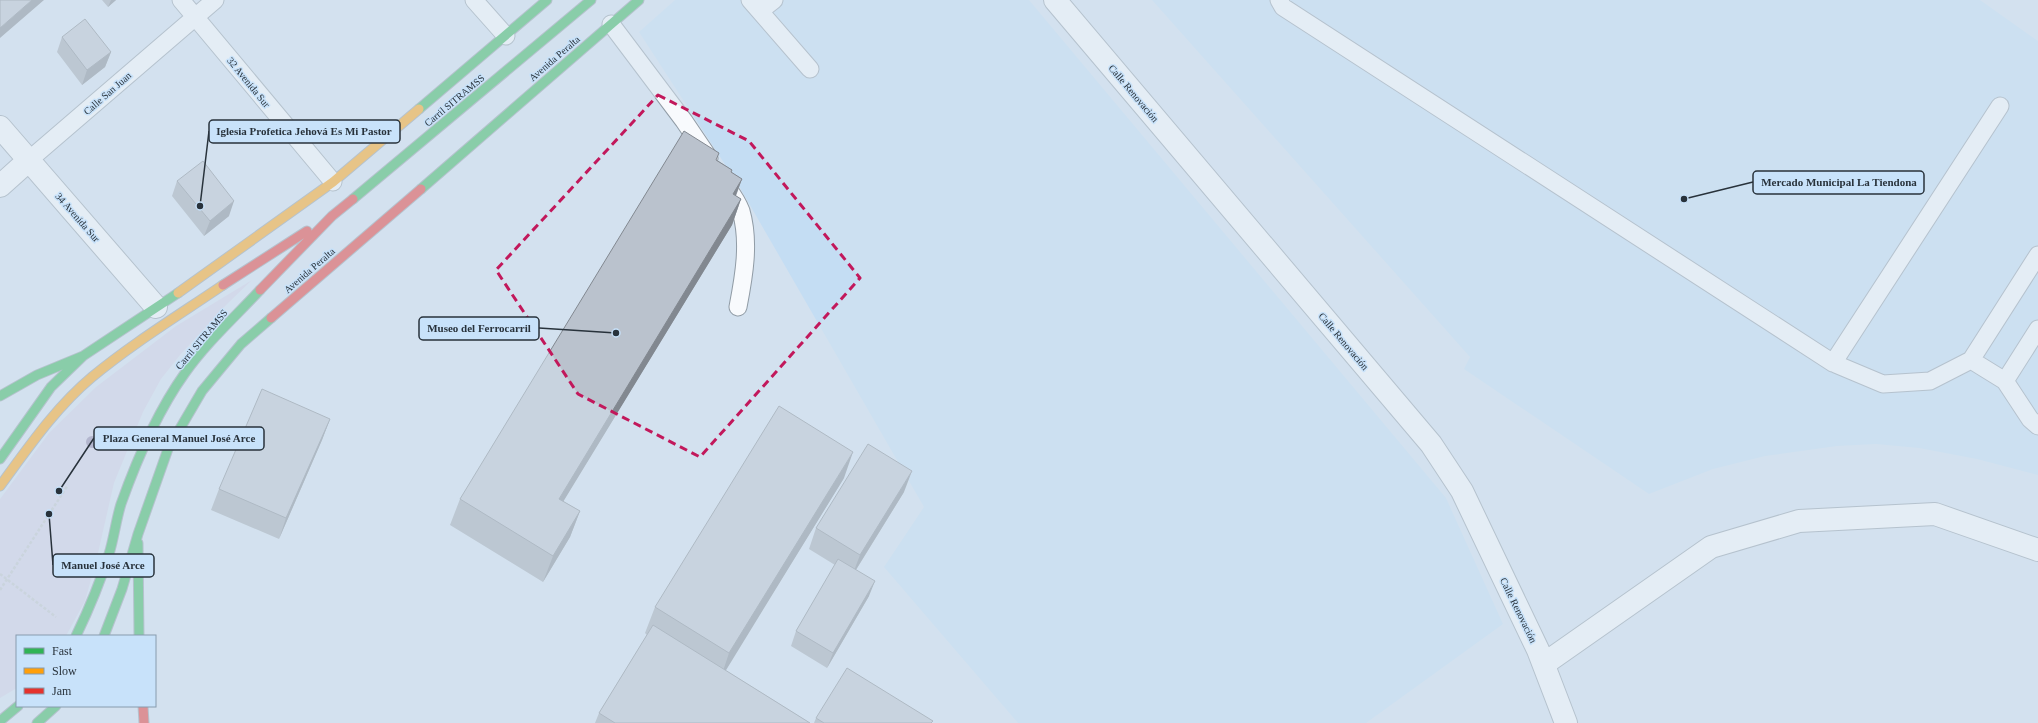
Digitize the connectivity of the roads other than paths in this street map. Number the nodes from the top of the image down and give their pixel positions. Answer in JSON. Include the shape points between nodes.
{"nodes":[{"id":1,"x":181,"y":0,"type":"edge"},
{"id":2,"x":215,"y":0,"type":"edge"},
{"id":3,"x":474,"y":0,"type":"edge"},
{"id":4,"x":547,"y":0,"type":"edge"},
{"id":5,"x":591,"y":0,"type":"edge"},
{"id":6,"x":639,"y":0,"type":"edge"},
{"id":7,"x":774,"y":0,"type":"edge"},
{"id":8,"x":1055,"y":0,"type":"edge"},
{"id":9,"x":1279,"y":0,"type":"edge"},
{"id":10,"x":755,"y":6,"type":"edge"},
{"id":11,"x":196,"y":17,"type":"junction"},
{"id":12,"x":611,"y":24,"type":"junction"},
{"id":13,"x":506,"y":36,"type":"junction"},
{"id":14,"x":810,"y":69,"type":"dead end"},
{"id":15,"x":2000,"y":106,"type":"dead end"},
{"id":16,"x":0,"y":127,"type":"edge"},
{"id":17,"x":29,"y":160,"type":"junction"},
{"id":18,"x":333,"y":182,"type":"junction"},
{"id":19,"x":0,"y":186,"type":"edge"},
{"id":20,"x":332,"y":216,"type":"junction"},
{"id":21,"x":2038,"y":255,"type":"edge"},
{"id":22,"x":156,"y":307,"type":"junction"},
{"id":23,"x":738,"y":307,"type":"dead end"},
{"id":24,"x":2038,"y":329,"type":"edge"},
{"id":25,"x":83,"y":356,"type":"junction"},
{"id":26,"x":1971,"y":360,"type":"junction"},
{"id":27,"x":1834,"y":363,"type":"junction"},
{"id":28,"x":2005,"y":381,"type":"junction"},
{"id":29,"x":0,"y":396,"type":"edge"},
{"id":30,"x":2038,"y":426,"type":"edge"},
{"id":31,"x":0,"y":459,"type":"edge"},
{"id":32,"x":0,"y":486,"type":"edge"},
{"id":33,"x":138,"y":534,"type":"junction"},
{"id":34,"x":2038,"y":550,"type":"edge"},
{"id":35,"x":76,"y":635,"type":"edge"},
{"id":36,"x":104,"y":635,"type":"edge"},
{"id":37,"x":139,"y":635,"type":"edge"},
{"id":38,"x":1544,"y":664,"type":"junction"},
{"id":39,"x":17,"y":707,"type":"edge"},
{"id":40,"x":55,"y":707,"type":"edge"},
{"id":41,"x":143,"y":707,"type":"edge"},
{"id":42,"x":0,"y":721,"type":"edge"},
{"id":43,"x":37,"y":723,"type":"edge"},
{"id":44,"x":144,"y":723,"type":"edge"},
{"id":45,"x":1566,"y":723,"type":"edge"}],
"edges":[{"from":1,"to":11,"type":"lane","name":"32 Avenida Sur"},
{"from":2,"to":11,"type":"lane","name":"Calle San Juan"},
{"from":3,"to":13,"type":"lane"},
{"from":4,"to":13,"type":"main road"},
{"from":5,"to":20,"type":"main road","name":"Carril SITRAMSS"},
{"from":6,"to":12,"type":"main road","name":"Avenida Peralta"},
{"from":7,"to":10,"type":"lane"},
{"from":8,"to":38,"type":"street","name":"Calle Renovación","via":[[1431,444],[1462,491]]},
{"from":9,"to":27,"type":"lane","via":[[1283,7]]},
{"from":10,"to":14,"type":"lane"},
{"from":11,"to":17,"type":"lane","name":"Calle San Juan"},
{"from":11,"to":18,"type":"lane","name":"32 Avenida Sur"},
{"from":12,"to":23,"type":"lane","via":[[689,128],[741,210],[745,256]]},
{"from":12,"to":33,"type":"main road","name":"Avenida Peralta","via":[[241,344],[202,391],[168,449]]},
{"from":13,"to":18,"type":"main road"},
{"from":15,"to":27,"type":"lane"},
{"from":16,"to":17,"type":"street","name":"34 Avenida Sur"},
{"from":17,"to":19,"type":"street","name":"Calle San Juan"},
{"from":17,"to":22,"type":"street","name":"34 Avenida Sur"},
{"from":18,"to":22,"type":"main road"},
{"from":20,"to":32,"type":"main road","name":"Carril SITRAMSS","via":[[264,257],[91,378],[48,421]]},
{"from":20,"to":35,"type":"main road","name":"Carril SITRAMSS","via":[[215,337],[185,373],[158,418],[138,461],[121,505],[98,586]]},
{"from":21,"to":26,"type":"lane"},
{"from":22,"to":25,"type":"main road"},
{"from":24,"to":28,"type":"lane"},
{"from":25,"to":29,"type":"main road","via":[[37,375]]},
{"from":25,"to":31,"type":"main road","via":[[51,387]]},
{"from":26,"to":27,"type":"lane","via":[[1930,381],[1883,384]]},
{"from":26,"to":28,"type":"lane"},
{"from":28,"to":30,"type":"lane","via":[[2030,419]]},
{"from":33,"to":36,"type":"main road","name":"Avenida Peralta","via":[[122,589]]},
{"from":33,"to":37,"type":"main road"},
{"from":34,"to":38,"type":"street","via":[[1935,514],[1799,521],[1711,547]]},
{"from":38,"to":45,"type":"street","name":"Calle Renovación"},
{"from":39,"to":42,"type":"main road"},
{"from":40,"to":43,"type":"main road"},
{"from":41,"to":44,"type":"main road"}]}
